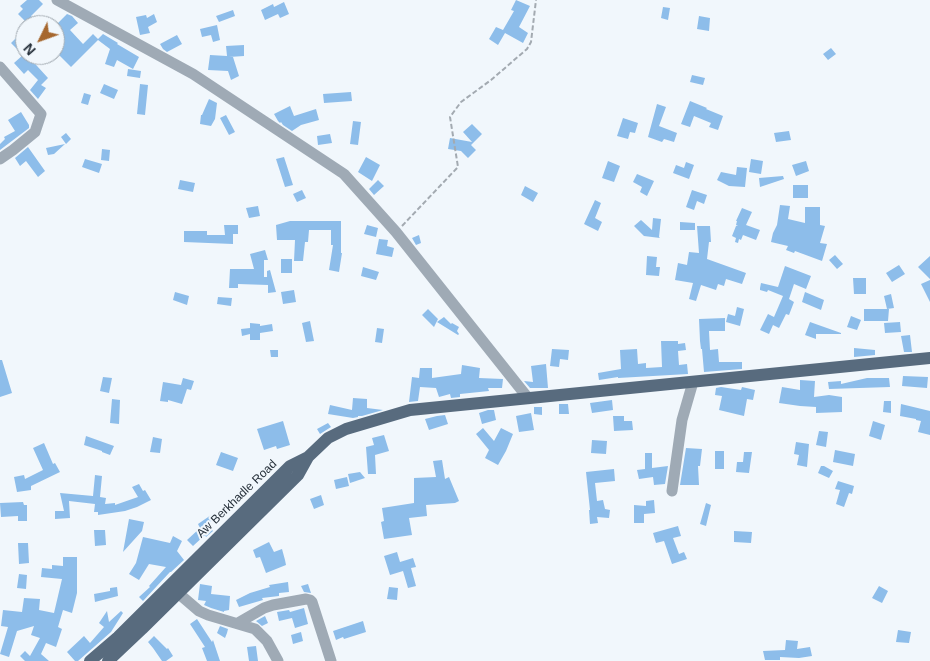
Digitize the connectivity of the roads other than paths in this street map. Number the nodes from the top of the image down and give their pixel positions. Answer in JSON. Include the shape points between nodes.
{"nodes":[{"id":1,"x":57,"y":0,"type":"edge"},
{"id":2,"x":0,"y":67,"type":"edge"},
{"id":3,"x":0,"y":159,"type":"edge"},
{"id":4,"x":930,"y":358,"type":"edge"},
{"id":5,"x":693,"y":382,"type":"junction"},
{"id":6,"x":528,"y":398,"type":"junction"},
{"id":7,"x":308,"y":457,"type":"junction"},
{"id":8,"x":672,"y":491,"type":"dead end"},
{"id":9,"x":178,"y":593,"type":"junction"},
{"id":10,"x":238,"y":623,"type":"junction"},
{"id":11,"x":90,"y":661,"type":"edge"},
{"id":12,"x":108,"y":661,"type":"edge"},
{"id":13,"x":278,"y":661,"type":"edge"},
{"id":14,"x":332,"y":661,"type":"edge"}],
"edges":[{"from":1,"to":6,"type":"street","via":[[193,74],[344,174],[396,232]]},
{"from":2,"to":3,"type":"street","via":[[40,114],[35,132]]},
{"from":4,"to":5,"type":"main road"},
{"from":5,"to":6,"type":"main road"},
{"from":5,"to":8,"type":"street","via":[[682,420]]},
{"from":6,"to":7,"type":"main road","via":[[410,410],[346,429],[328,438]]},
{"from":7,"to":9,"type":"main road","name":"Aw Berkhadle Road","via":[[298,474]]},
{"from":7,"to":11,"type":"main road","name":"Aw Berkhadle Road","via":[[290,466]]},
{"from":9,"to":10,"type":"street","via":[[199,611]]},
{"from":9,"to":12,"type":"main road","name":"Aw Berkhadle Road"},
{"from":10,"to":13,"type":"street","via":[[255,629],[267,641]]},
{"from":10,"to":14,"type":"street","via":[[273,605],[310,600]]}]}
